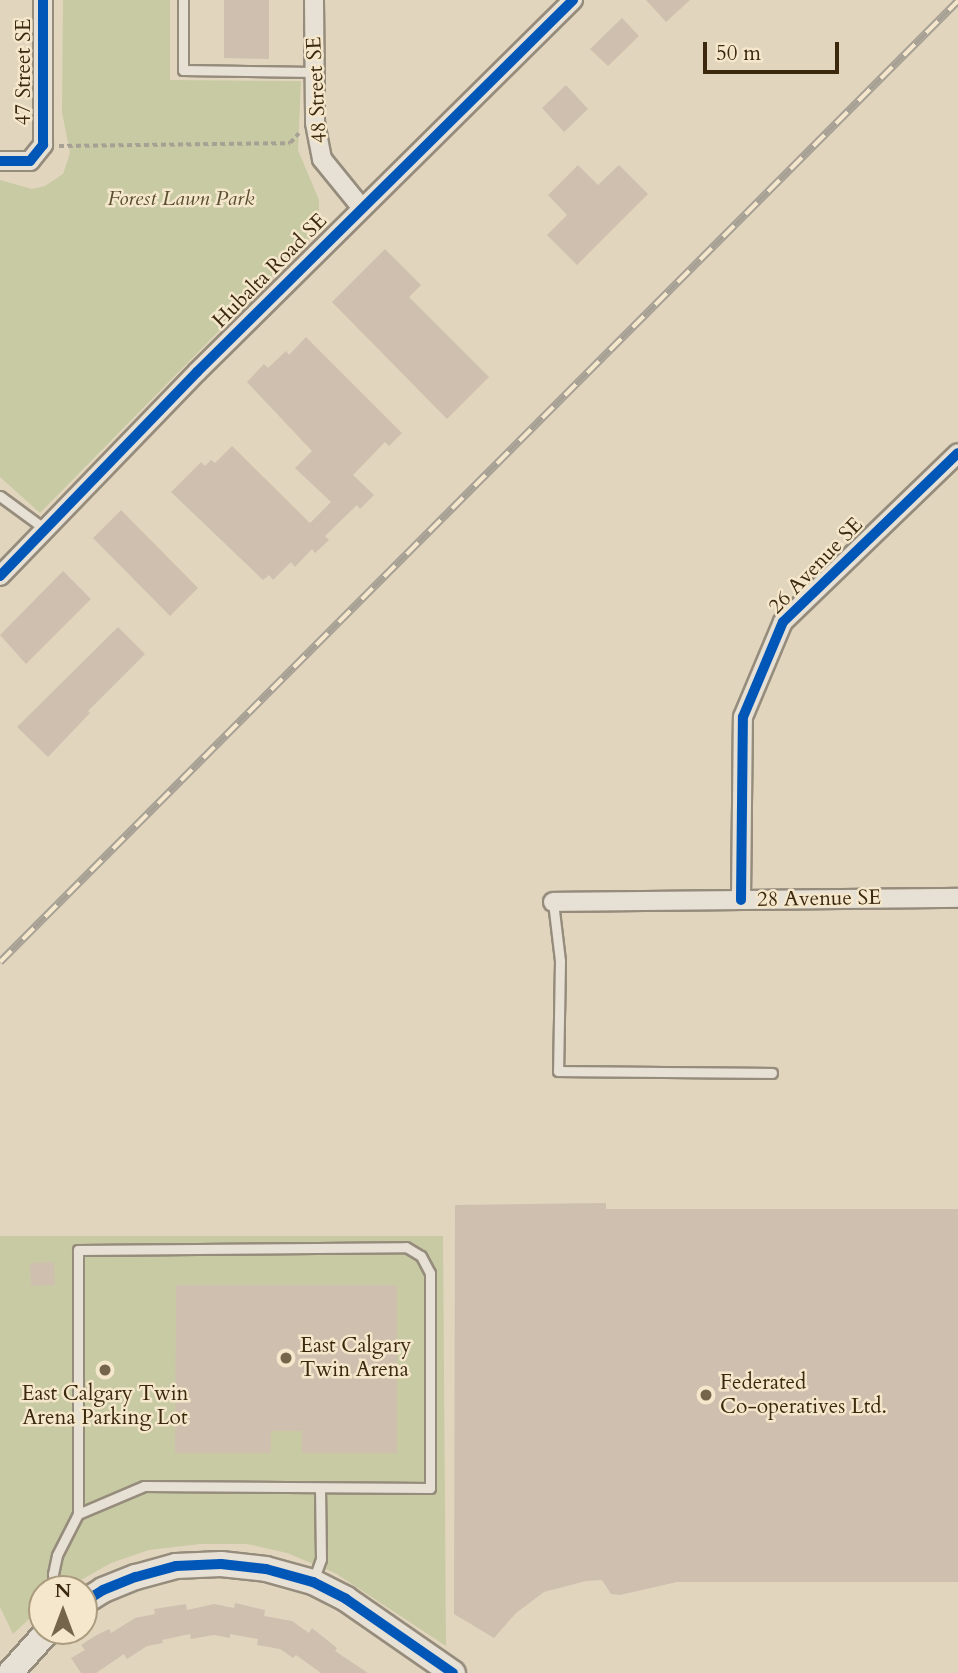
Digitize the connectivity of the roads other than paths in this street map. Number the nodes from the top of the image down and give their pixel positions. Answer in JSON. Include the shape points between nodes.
{"nodes":[{"id":1,"x":43,"y":0,"type":"edge"},
{"id":2,"x":183,"y":0,"type":"edge"},
{"id":3,"x":314,"y":0,"type":"edge"},
{"id":4,"x":572,"y":0,"type":"edge"},
{"id":5,"x":313,"y":72,"type":"junction"},
{"id":6,"x":0,"y":160,"type":"edge"},
{"id":7,"x":361,"y":207,"type":"junction"},
{"id":8,"x":958,"y":453,"type":"edge"},
{"id":9,"x":0,"y":496,"type":"edge"},
{"id":10,"x":45,"y":529,"type":"junction"},
{"id":11,"x":0,"y":576,"type":"edge"},
{"id":12,"x":958,"y":898,"type":"edge"},
{"id":13,"x":741,"y":900,"type":"junction"},
{"id":14,"x":553,"y":902,"type":"joint"},
{"id":15,"x":772,"y":1073,"type":"dead end"},
{"id":16,"x":320,"y":1489,"type":"junction"},
{"id":17,"x":78,"y":1514,"type":"junction"},
{"id":18,"x":53,"y":1575,"type":"edge"},
{"id":19,"x":313,"y":1582,"type":"junction"},
{"id":20,"x":98,"y":1593,"type":"edge"},
{"id":21,"x":35,"y":1645,"type":"edge"},
{"id":22,"x":10,"y":1673,"type":"edge"},
{"id":23,"x":453,"y":1673,"type":"edge"}],
"edges":[{"from":1,"to":6,"type":"street","name":"47 Street SE","via":[[43,145],[30,160]]},
{"from":2,"to":5,"type":"lane","via":[[183,70]]},
{"from":3,"to":5,"type":"street","name":"48 Street SE"},
{"from":4,"to":7,"type":"street","name":"Hubalta Road SE"},
{"from":5,"to":7,"type":"street","name":"48 Street SE","via":[[322,159]]},
{"from":7,"to":10,"type":"street","name":"Hubalta Road SE"},
{"from":8,"to":13,"type":"street","name":"26 Avenue SE","via":[[783,622],[743,718]]},
{"from":9,"to":10,"type":"lane"},
{"from":10,"to":11,"type":"street","name":"Hubalta Road SE"},
{"from":12,"to":13,"type":"street","name":"28 Avenue SE"},
{"from":13,"to":14,"type":"street","name":"28 Avenue SE"},
{"from":14,"to":15,"type":"lane","via":[[560,961],[558,1071]]},
{"from":16,"to":17,"type":"lane","via":[[144,1486]]},
{"from":16,"to":17,"type":"lane","via":[[430,1488],[430,1273],[421,1256],[405,1247],[78,1250]]},
{"from":16,"to":19,"type":"lane","via":[[321,1559]]},
{"from":17,"to":18,"type":"lane","via":[[57,1555]]},
{"from":19,"to":20,"type":"street","via":[[221,1563],[176,1566]]},
{"from":19,"to":23,"type":"street"},
{"from":21,"to":22,"type":"street"}]}
